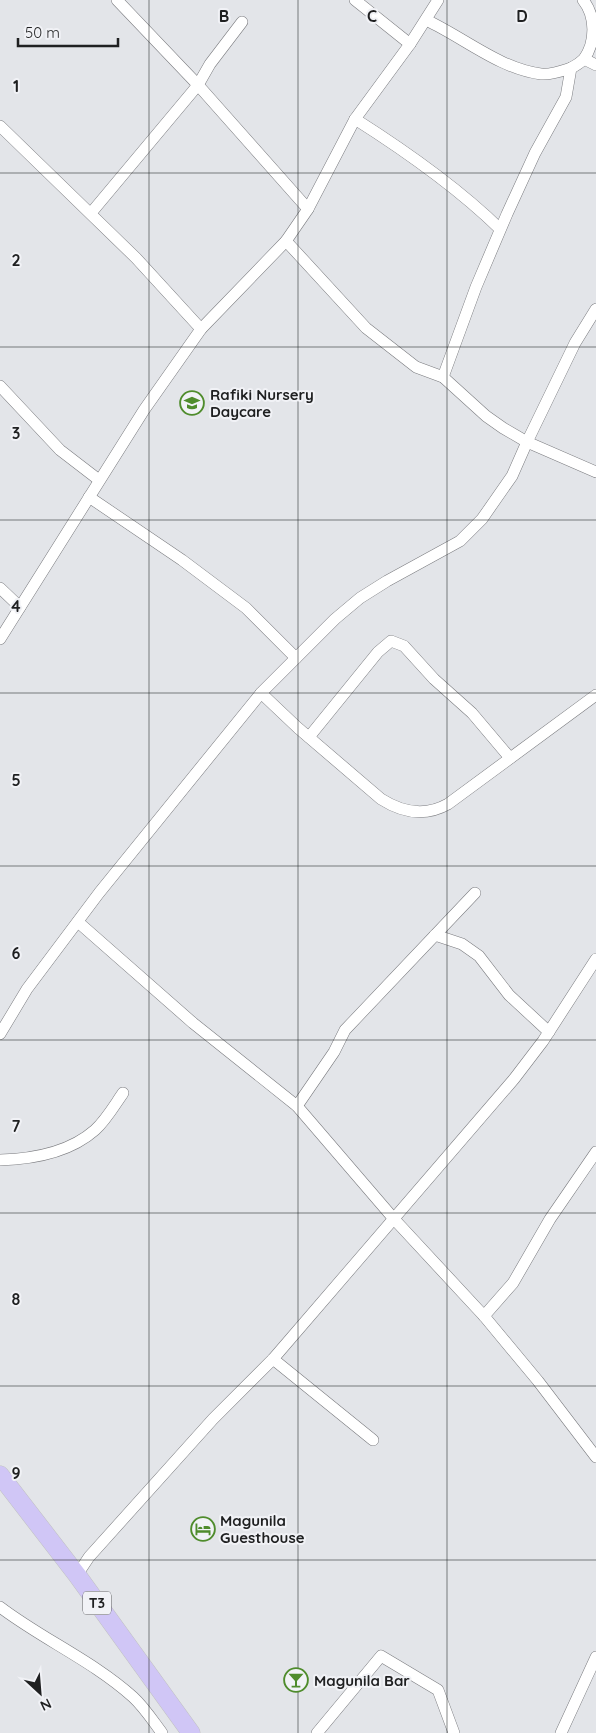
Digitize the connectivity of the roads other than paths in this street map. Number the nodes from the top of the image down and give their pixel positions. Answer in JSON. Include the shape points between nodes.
{"nodes":[{"id":1,"x":117,"y":0,"type":"edge"},
{"id":2,"x":355,"y":0,"type":"edge"},
{"id":3,"x":438,"y":0,"type":"edge"},
{"id":4,"x":583,"y":0,"type":"edge"},
{"id":5,"x":426,"y":20,"type":"junction"},
{"id":6,"x":242,"y":22,"type":"dead end"},
{"id":7,"x":410,"y":44,"type":"junction"},
{"id":8,"x":584,"y":59,"type":"junction"},
{"id":9,"x":596,"y":65,"type":"edge"},
{"id":10,"x":571,"y":68,"type":"junction"},
{"id":11,"x":198,"y":85,"type":"junction"},
{"id":12,"x":355,"y":119,"type":"junction"},
{"id":13,"x":0,"y":126,"type":"edge"},
{"id":14,"x":308,"y":209,"type":"junction"},
{"id":15,"x":90,"y":213,"type":"junction"},
{"id":16,"x":500,"y":230,"type":"junction"},
{"id":17,"x":286,"y":241,"type":"junction"},
{"id":18,"x":596,"y":308,"type":"edge"},
{"id":19,"x":201,"y":329,"type":"junction"},
{"id":20,"x":443,"y":377,"type":"junction"},
{"id":21,"x":0,"y":386,"type":"edge"},
{"id":22,"x":527,"y":442,"type":"junction"},
{"id":23,"x":596,"y":472,"type":"edge"},
{"id":24,"x":99,"y":480,"type":"junction"},
{"id":25,"x":89,"y":497,"type":"junction"},
{"id":26,"x":0,"y":588,"type":"edge"},
{"id":27,"x":20,"y":607,"type":"junction"},
{"id":28,"x":0,"y":639,"type":"edge"},
{"id":29,"x":296,"y":658,"type":"junction"},
{"id":30,"x":261,"y":693,"type":"junction"},
{"id":31,"x":596,"y":695,"type":"edge"},
{"id":32,"x":309,"y":737,"type":"junction"},
{"id":33,"x":510,"y":758,"type":"junction"},
{"id":34,"x":475,"y":893,"type":"dead end"},
{"id":35,"x":78,"y":922,"type":"junction"},
{"id":36,"x":435,"y":935,"type":"junction"},
{"id":37,"x":596,"y":959,"type":"edge"},
{"id":38,"x":549,"y":1032,"type":"junction"},
{"id":39,"x":0,"y":1034,"type":"edge"},
{"id":40,"x":123,"y":1094,"type":"dead end"},
{"id":41,"x":297,"y":1106,"type":"junction"},
{"id":42,"x":596,"y":1152,"type":"edge"},
{"id":43,"x":0,"y":1160,"type":"edge"},
{"id":44,"x":394,"y":1219,"type":"junction"},
{"id":45,"x":484,"y":1316,"type":"junction"},
{"id":46,"x":273,"y":1359,"type":"junction"},
{"id":47,"x":373,"y":1440,"type":"dead end"},
{"id":48,"x":596,"y":1457,"type":"edge"},
{"id":49,"x":0,"y":1475,"type":"edge"},
{"id":50,"x":77,"y":1575,"type":"junction"},
{"id":51,"x":0,"y":1606,"type":"edge"},
{"id":52,"x":596,"y":1657,"type":"edge"},
{"id":53,"x":592,"y":1681,"type":"edge"},
{"id":54,"x":162,"y":1733,"type":"edge"},
{"id":55,"x":191,"y":1733,"type":"edge"},
{"id":56,"x":317,"y":1733,"type":"edge"},
{"id":57,"x":454,"y":1733,"type":"edge"},
{"id":58,"x":562,"y":1733,"type":"edge"}],
"edges":[{"from":1,"to":11,"type":"street"},
{"from":2,"to":7,"type":"street"},
{"from":3,"to":5,"type":"street"},
{"from":4,"to":8,"type":"street","via":[[593,18],[592,40]]},
{"from":5,"to":7,"type":"street"},
{"from":5,"to":10,"type":"street","via":[[506,64],[542,74]]},
{"from":6,"to":11,"type":"street"},
{"from":7,"to":12,"type":"street"},
{"from":8,"to":9,"type":"street"},
{"from":8,"to":10,"type":"street"},
{"from":10,"to":16,"type":"street","via":[[566,97],[535,153]]},
{"from":11,"to":14,"type":"street"},
{"from":11,"to":15,"type":"street"},
{"from":12,"to":14,"type":"street"},
{"from":12,"to":16,"type":"street","via":[[419,161]]},
{"from":13,"to":15,"type":"street"},
{"from":14,"to":17,"type":"street"},
{"from":15,"to":19,"type":"street"},
{"from":16,"to":20,"type":"street"},
{"from":17,"to":19,"type":"street"},
{"from":17,"to":20,"type":"street","via":[[366,328],[416,368]]},
{"from":18,"to":22,"type":"street"},
{"from":19,"to":24,"type":"street"},
{"from":20,"to":22,"type":"street","via":[[486,416]]},
{"from":21,"to":24,"type":"street","via":[[60,450]]},
{"from":22,"to":23,"type":"street"},
{"from":22,"to":29,"type":"street","via":[[512,476],[472,531],[444,552],[360,598]]},
{"from":24,"to":25,"type":"street"},
{"from":25,"to":27,"type":"street"},
{"from":25,"to":29,"type":"street","via":[[246,608]]},
{"from":26,"to":27,"type":"street"},
{"from":27,"to":28,"type":"street"},
{"from":29,"to":30,"type":"street"},
{"from":30,"to":32,"type":"street"},
{"from":30,"to":35,"type":"street"},
{"from":31,"to":33,"type":"street"},
{"from":32,"to":33,"type":"street","via":[[381,799],[410,811],[428,812],[443,806]]},
{"from":32,"to":33,"type":"street","via":[[378,652],[391,641],[404,646],[434,679],[472,712]]},
{"from":34,"to":36,"type":"street"},
{"from":35,"to":39,"type":"street","via":[[27,989]]},
{"from":35,"to":41,"type":"street","via":[[193,1023]]},
{"from":36,"to":38,"type":"street","via":[[462,944],[480,956],[509,995]]},
{"from":36,"to":41,"type":"street","via":[[345,1030]]},
{"from":37,"to":38,"type":"street"},
{"from":38,"to":44,"type":"street","via":[[514,1079]]},
{"from":40,"to":43,"type":"street","via":[[95,1130],[70,1146],[26,1159]]},
{"from":41,"to":44,"type":"street"},
{"from":42,"to":45,"type":"street","via":[[550,1219],[513,1283]]},
{"from":44,"to":45,"type":"street"},
{"from":44,"to":46,"type":"street"},
{"from":45,"to":48,"type":"street"},
{"from":46,"to":47,"type":"street"},
{"from":46,"to":50,"type":"street","via":[[213,1419]]},
{"from":49,"to":50,"type":"highway","number":"T3"},
{"from":50,"to":55,"type":"highway","number":"T3"},
{"from":51,"to":54,"type":"street","via":[[134,1698]]},
{"from":52,"to":53,"type":"street"},
{"from":53,"to":58,"type":"street"},
{"from":56,"to":57,"type":"street","via":[[381,1656],[438,1690]]}]}
